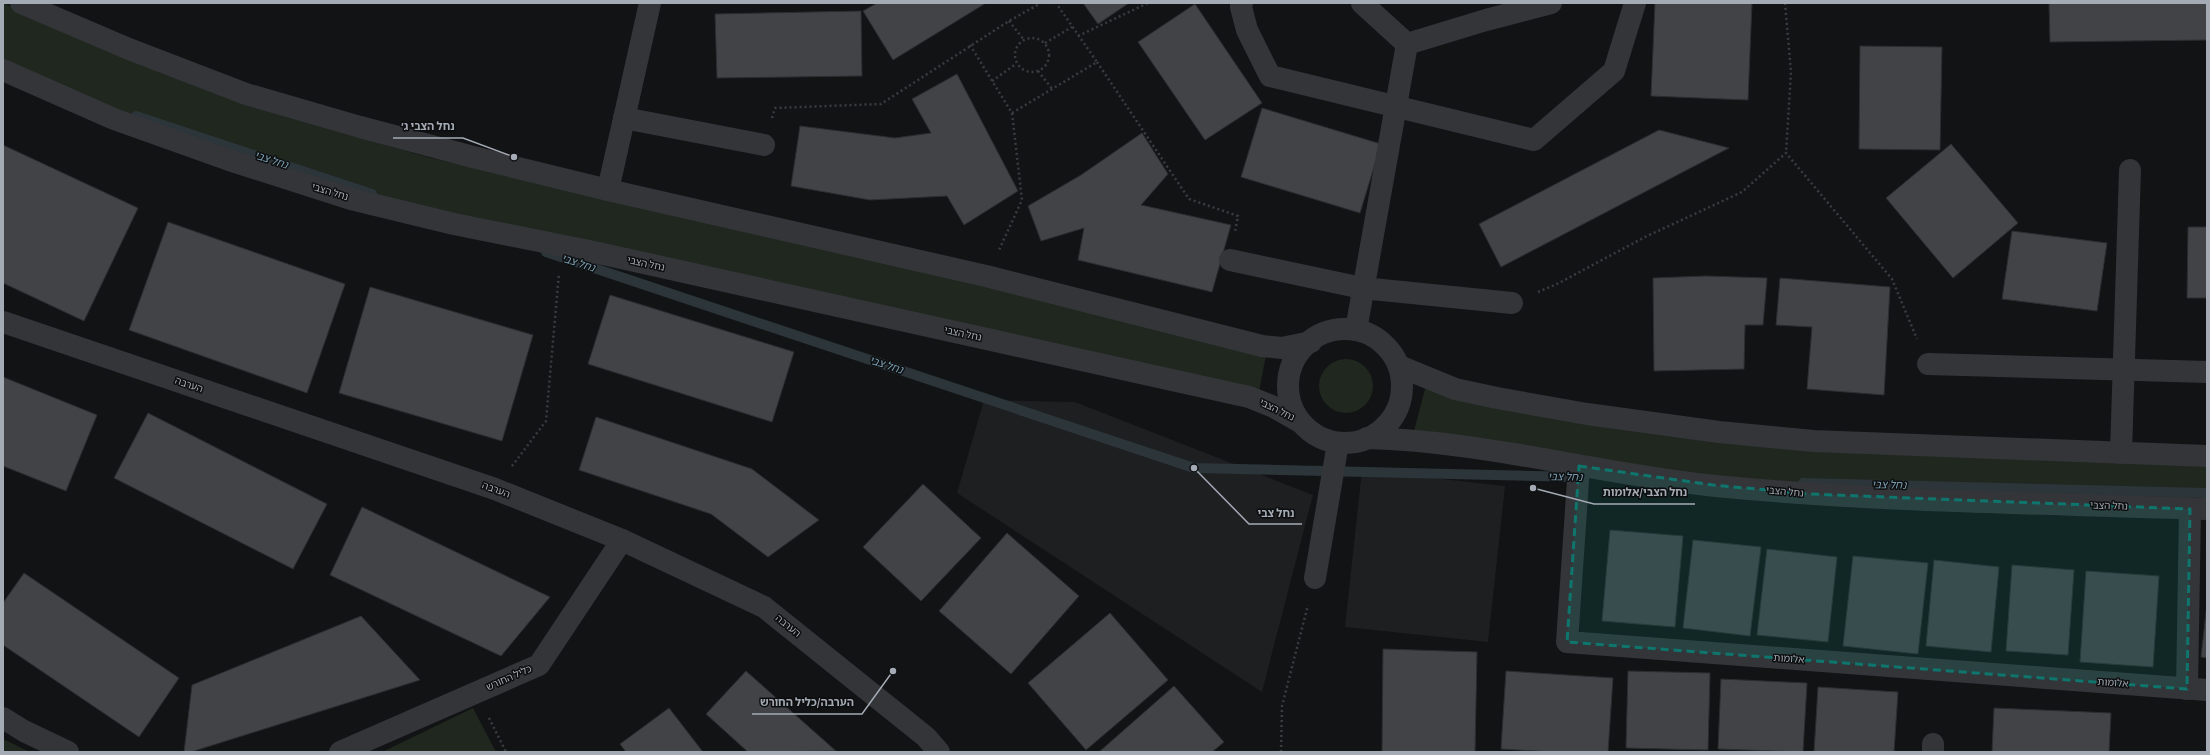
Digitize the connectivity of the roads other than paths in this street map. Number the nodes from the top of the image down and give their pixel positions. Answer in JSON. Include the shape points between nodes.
{"nodes":[{"id":1,"x":21,"y":3,"type":"edge"},
{"id":2,"x":650,"y":3,"type":"edge"},
{"id":3,"x":1242,"y":3,"type":"edge"},
{"id":4,"x":1362,"y":3,"type":"edge"},
{"id":5,"x":1551,"y":3,"type":"edge"},
{"id":6,"x":1635,"y":3,"type":"edge"},
{"id":7,"x":1407,"y":44,"type":"junction"},
{"id":8,"x":3,"y":70,"type":"edge"},
{"id":9,"x":1394,"y":108,"type":"junction"},
{"id":10,"x":624,"y":118,"type":"junction"},
{"id":11,"x":764,"y":145,"type":"road end"},
{"id":12,"x":2130,"y":170,"type":"dead end"},
{"id":13,"x":608,"y":190,"type":"junction"},
{"id":14,"x":1230,"y":260,"type":"road end"},
{"id":15,"x":1362,"y":288,"type":"junction"},
{"id":16,"x":1512,"y":303,"type":"road end"},
{"id":17,"x":3,"y":322,"type":"edge"},
{"id":18,"x":1356,"y":330,"type":"junction"},
{"id":19,"x":1311,"y":342,"type":"junction"},
{"id":20,"x":1928,"y":364,"type":"road end"},
{"id":21,"x":1399,"y":366,"type":"junction"},
{"id":22,"x":2123,"y":370,"type":"junction"},
{"id":23,"x":2207,"y":372,"type":"edge"},
{"id":24,"x":1300,"y":422,"type":"junction"},
{"id":25,"x":1367,"y":438,"type":"junction"},
{"id":26,"x":1338,"y":443,"type":"junction"},
{"id":27,"x":2121,"y":453,"type":"junction"},
{"id":28,"x":2207,"y":456,"type":"edge"},
{"id":29,"x":1579,"y":466,"type":"junction"},
{"id":30,"x":2198,"y":509,"type":"edge"},
{"id":31,"x":622,"y":540,"type":"junction"},
{"id":32,"x":1315,"y":578,"type":"road end"},
{"id":33,"x":2197,"y":690,"type":"edge"},
{"id":34,"x":3,"y":718,"type":"edge"},
{"id":35,"x":68,"y":752,"type":"edge"},
{"id":36,"x":340,"y":752,"type":"edge"},
{"id":37,"x":939,"y":752,"type":"edge"}],
"edges":[{"from":1,"to":13,"type":"street","via":[[246,94],[465,155]]},
{"from":2,"to":10,"type":"street"},
{"from":3,"to":9,"type":"street","via":[[1247,30],[1270,76]]},
{"from":4,"to":7,"type":"street"},
{"from":5,"to":7,"type":"street"},
{"from":6,"to":9,"type":"street","via":[[1614,71],[1534,140]]},
{"from":7,"to":9,"type":"street"},
{"from":8,"to":24,"type":"street","name":"נחל הצבי","via":[[114,119],[351,199],[454,224],[1249,397],[1274,407]]},
{"from":9,"to":15,"type":"street"},
{"from":10,"to":11,"type":"street"},
{"from":10,"to":13,"type":"street"},
{"from":12,"to":22,"type":"street"},
{"from":13,"to":19,"type":"street","via":[[986,276],[1262,346],[1282,348]]},
{"from":14,"to":15,"type":"street"},
{"from":15,"to":16,"type":"street"},
{"from":15,"to":18,"type":"street"},
{"from":17,"to":31,"type":"street","name":"הערבה","via":[[495,489]]},
{"from":18,"to":19,"type":"street","via":[[1336,330],[1317,336]]},
{"from":18,"to":21,"type":"street","via":[[1373,336],[1389,349]]},
{"from":19,"to":24,"type":"street","via":[[1302,349],[1292,366],[1288,384],[1291,404]]},
{"from":20,"to":22,"type":"street"},
{"from":21,"to":25,"type":"street","via":[[1403,386],[1399,405],[1391,421],[1376,435]]},
{"from":21,"to":27,"type":"street","via":[[1455,389],[1483,395],[1588,414],[1719,432],[1821,442]]},
{"from":22,"to":23,"type":"street"},
{"from":22,"to":27,"type":"street"},
{"from":24,"to":26,"type":"street","via":[[1314,435]]},
{"from":25,"to":26,"type":"street","via":[[1357,442]]},
{"from":25,"to":29,"type":"street","name":"נחל הצבי","via":[[1430,442]]},
{"from":26,"to":32,"type":"street"},
{"from":27,"to":28,"type":"street"},
{"from":29,"to":30,"type":"street","name":"נחל הצבי","via":[[1714,485],[1810,494]]},
{"from":29,"to":33,"type":"street","name":"אלומות","via":[[1567,642]]},
{"from":30,"to":33,"type":"street","name":"אלומות"},
{"from":31,"to":36,"type":"street","name":"כליל החורש","via":[[539,665]]},
{"from":31,"to":37,"type":"street","name":"הערבה","via":[[764,607],[926,738]]},
{"from":34,"to":35,"type":"street"}]}
